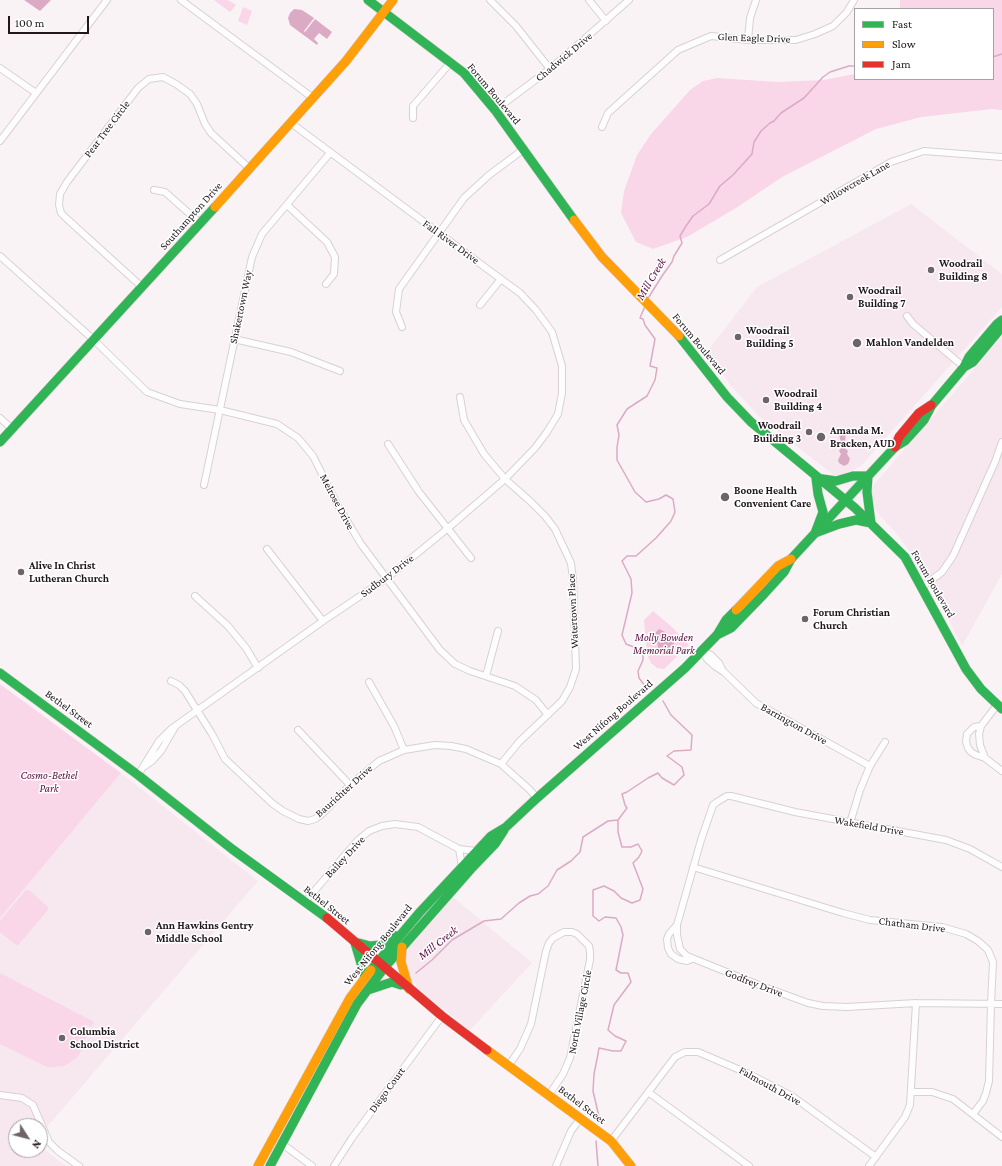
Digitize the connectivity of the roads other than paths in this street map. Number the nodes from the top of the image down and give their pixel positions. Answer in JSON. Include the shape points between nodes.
{"nodes":[{"id":1,"x":106,"y":0,"type":"edge"},
{"id":2,"x":181,"y":0,"type":"edge"},
{"id":3,"x":368,"y":0,"type":"edge"},
{"id":4,"x":393,"y":0,"type":"edge"},
{"id":5,"x":490,"y":0,"type":"edge"},
{"id":6,"x":589,"y":0,"type":"edge"},
{"id":7,"x":629,"y":0,"type":"edge"},
{"id":8,"x":756,"y":0,"type":"edge"},
{"id":9,"x":854,"y":0,"type":"edge"},
{"id":10,"x":384,"y":12,"type":"junction"},
{"id":11,"x":606,"y":21,"type":"junction"},
{"id":12,"x":748,"y":40,"type":"junction"},
{"id":13,"x":451,"y":62,"type":"junction"},
{"id":14,"x":0,"y":68,"type":"edge"},
{"id":15,"x":550,"y":69,"type":"junction"},
{"id":16,"x":36,"y":93,"type":"junction"},
{"id":17,"x":313,"y":98,"type":"junction"},
{"id":18,"x":495,"y":110,"type":"junction"},
{"id":19,"x":413,"y":118,"type":"dead end"},
{"id":20,"x":291,"y":123,"type":"junction"},
{"id":21,"x":602,"y":127,"type":"dead end"},
{"id":22,"x":0,"y":141,"type":"edge"},
{"id":23,"x":524,"y":150,"type":"junction"},
{"id":24,"x":330,"y":153,"type":"junction"},
{"id":25,"x":1002,"y":157,"type":"edge"},
{"id":26,"x":250,"y":169,"type":"junction"},
{"id":27,"x":154,"y":190,"type":"dead end"},
{"id":28,"x":287,"y":205,"type":"junction"},
{"id":29,"x":200,"y":223,"type":"junction"},
{"id":30,"x":439,"y":233,"type":"junction"},
{"id":31,"x":0,"y":256,"type":"edge"},
{"id":32,"x":720,"y":260,"type":"dead end"},
{"id":33,"x":501,"y":279,"type":"junction"},
{"id":34,"x":326,"y":284,"type":"dead end"},
{"id":35,"x":142,"y":287,"type":"junction"},
{"id":36,"x":480,"y":305,"type":"dead end"},
{"id":37,"x":907,"y":316,"type":"dead end"},
{"id":38,"x":1002,"y":320,"type":"edge"},
{"id":39,"x":402,"y":327,"type":"dead end"},
{"id":40,"x":1002,"y":327,"type":"edge"},
{"id":41,"x":234,"y":339,"type":"junction"},
{"id":42,"x":94,"y":340,"type":"junction"},
{"id":43,"x":964,"y":367,"type":"junction"},
{"id":44,"x":340,"y":371,"type":"dead end"},
{"id":45,"x":562,"y":393,"type":"joint"},
{"id":46,"x":460,"y":397,"type":"dead end"},
{"id":47,"x":220,"y":410,"type":"junction"},
{"id":48,"x":0,"y":418,"type":"edge"},
{"id":49,"x":12,"y":429,"type":"junction"},
{"id":50,"x":0,"y":442,"type":"edge"},
{"id":51,"x":1002,"y":442,"type":"edge"},
{"id":52,"x":388,"y":444,"type":"dead end"},
{"id":53,"x":868,"y":476,"type":"junction"},
{"id":54,"x":816,"y":478,"type":"junction"},
{"id":55,"x":505,"y":479,"type":"junction"},
{"id":56,"x":204,"y":485,"type":"dead end"},
{"id":57,"x":846,"y":501,"type":"junction"},
{"id":58,"x":872,"y":523,"type":"junction"},
{"id":59,"x":447,"y":529,"type":"junction"},
{"id":60,"x":815,"y":533,"type":"junction"},
{"id":61,"x":267,"y":549,"type":"dead end"},
{"id":62,"x":471,"y":558,"type":"dead end"},
{"id":63,"x":791,"y":559,"type":"junction"},
{"id":64,"x":387,"y":578,"type":"junction"},
{"id":65,"x":757,"y":587,"type":"junction"},
{"id":66,"x":922,"y":587,"type":"junction"},
{"id":67,"x":195,"y":596,"type":"dead end"},
{"id":68,"x":743,"y":616,"type":"junction"},
{"id":69,"x":322,"y":621,"type":"junction"},
{"id":70,"x":498,"y":631,"type":"dead end"},
{"id":71,"x":717,"y":635,"type":"junction"},
{"id":72,"x":702,"y":650,"type":"junction"},
{"id":73,"x":258,"y":668,"type":"junction"},
{"id":74,"x":0,"y":673,"type":"edge"},
{"id":75,"x":486,"y":676,"type":"junction"},
{"id":76,"x":171,"y":681,"type":"dead end"},
{"id":77,"x":369,"y":682,"type":"dead end"},
{"id":78,"x":999,"y":706,"type":"edge"},
{"id":79,"x":198,"y":710,"type":"junction"},
{"id":80,"x":548,"y":715,"type":"junction"},
{"id":81,"x":981,"y":726,"type":"junction"},
{"id":82,"x":298,"y":730,"type":"dead end"},
{"id":83,"x":884,"y":742,"type":"dead end"},
{"id":84,"x":404,"y":750,"type":"junction"},
{"id":85,"x":984,"y":758,"type":"junction"},
{"id":86,"x":500,"y":764,"type":"junction"},
{"id":87,"x":870,"y":766,"type":"junction"},
{"id":88,"x":1002,"y":771,"type":"edge"},
{"id":89,"x":138,"y":775,"type":"junction"},
{"id":90,"x":350,"y":785,"type":"junction"},
{"id":91,"x":731,"y":796,"type":"joint"},
{"id":92,"x":537,"y":798,"type":"junction"},
{"id":93,"x":850,"y":823,"type":"junction"},
{"id":94,"x":506,"y":828,"type":"junction"},
{"id":95,"x":459,"y":849,"type":"junction"},
{"id":96,"x":476,"y":851,"type":"junction"},
{"id":97,"x":462,"y":866,"type":"junction"},
{"id":98,"x":1002,"y":867,"type":"edge"},
{"id":99,"x":693,"y":868,"type":"junction"},
{"id":100,"x":305,"y":902,"type":"junction"},
{"id":101,"x":420,"y":912,"type":"junction"},
{"id":102,"x":677,"y":925,"type":"junction"},
{"id":103,"x":355,"y":942,"type":"junction"},
{"id":104,"x":402,"y":947,"type":"junction"},
{"id":105,"x":692,"y":959,"type":"junction"},
{"id":106,"x":381,"y":965,"type":"junction"},
{"id":107,"x":364,"y":977,"type":"junction"},
{"id":108,"x":409,"y":988,"type":"junction"},
{"id":109,"x":367,"y":990,"type":"junction"},
{"id":110,"x":916,"y":1003,"type":"junction"},
{"id":111,"x":992,"y":1004,"type":"junction"},
{"id":112,"x":1002,"y":1004,"type":"edge"},
{"id":113,"x":442,"y":1016,"type":"junction"},
{"id":114,"x":509,"y":1065,"type":"junction"},
{"id":115,"x":300,"y":1088,"type":"junction"},
{"id":116,"x":648,"y":1092,"type":"junction"},
{"id":117,"x":911,"y":1092,"type":"junction"},
{"id":118,"x":0,"y":1095,"type":"edge"},
{"id":119,"x":549,"y":1095,"type":"junction"},
{"id":120,"x":973,"y":1114,"type":"junction"},
{"id":121,"x":580,"y":1119,"type":"junction"},
{"id":122,"x":1002,"y":1137,"type":"edge"},
{"id":123,"x":271,"y":1141,"type":"junction"},
{"id":124,"x":610,"y":1141,"type":"junction"},
{"id":125,"x":282,"y":1143,"type":"junction"},
{"id":126,"x":876,"y":1157,"type":"junction"},
{"id":127,"x":79,"y":1166,"type":"edge"},
{"id":128,"x":258,"y":1166,"type":"edge"},
{"id":129,"x":264,"y":1166,"type":"edge"},
{"id":130,"x":270,"y":1166,"type":"edge"},
{"id":131,"x":312,"y":1166,"type":"edge"},
{"id":132,"x":334,"y":1166,"type":"edge"},
{"id":133,"x":556,"y":1166,"type":"edge"},
{"id":134,"x":631,"y":1166,"type":"edge"},
{"id":135,"x":749,"y":1166,"type":"edge"},
{"id":136,"x":870,"y":1166,"type":"edge"}],
"edges":[{"from":1,"to":16,"type":"street"},
{"from":2,"to":17,"type":"street"},
{"from":3,"to":10,"type":"street","name":"Forum Boulevard"},
{"from":4,"to":10,"type":"street","name":"Southampton Drive"},
{"from":5,"to":15,"type":"street","via":[[516,26]]},
{"from":6,"to":11,"type":"street"},
{"from":7,"to":11,"type":"street","name":"Chadwick Drive"},
{"from":8,"to":12,"type":"street","via":[[750,18]]},
{"from":9,"to":12,"type":"street","name":"Glen Eagle Drive","via":[[848,12],[833,26],[815,34],[796,40]]},
{"from":10,"to":13,"type":"street","name":"Forum Boulevard"},
{"from":10,"to":17,"type":"street","name":"Southampton Drive"},
{"from":11,"to":15,"type":"street","name":"Chadwick Drive"},
{"from":12,"to":21,"type":"street","name":"Glen Eagle Drive","via":[[711,36],[678,50],[608,113]]},
{"from":13,"to":18,"type":"street","name":"Forum Boulevard","via":[[464,73]]},
{"from":13,"to":19,"type":"street","via":[[413,106]]},
{"from":14,"to":16,"type":"street"},
{"from":15,"to":18,"type":"street","name":"Chadwick Drive"},
{"from":16,"to":22,"type":"street"},
{"from":17,"to":20,"type":"street","name":"Southampton Drive"},
{"from":18,"to":23,"type":"street","name":"Forum Boulevard"},
{"from":20,"to":24,"type":"street","name":"Fall River Drive"},
{"from":20,"to":26,"type":"street","name":"Southampton Drive"},
{"from":23,"to":30,"type":"street","via":[[477,185],[464,198]]},
{"from":23,"to":54,"type":"street","name":"Forum Boulevard","via":[[602,257],[679,336],[727,397],[751,422]]},
{"from":24,"to":28,"type":"street","name":"Shakertown Way"},
{"from":24,"to":30,"type":"street","name":"Fall River Drive"},
{"from":25,"to":32,"type":"street","name":"Willowcreek Lane","via":[[924,151],[891,162]]},
{"from":26,"to":29,"type":"street","name":"Southampton Drive"},
{"from":26,"to":35,"type":"street","name":"Pear Tree Circle","via":[[211,133],[190,94],[162,77],[149,79],[138,88],[67,182],[60,194],[59,205],[61,213],[66,218]]},
{"from":27,"to":29,"type":"street","via":[[166,192]]},
{"from":28,"to":34,"type":"street","via":[[327,242],[335,257],[334,274]]},
{"from":28,"to":41,"type":"street","name":"Shakertown Way","via":[[262,234],[252,257]]},
{"from":29,"to":35,"type":"street","name":"Southampton Drive"},
{"from":30,"to":33,"type":"street","name":"Fall River Drive"},
{"from":30,"to":39,"type":"street","via":[[399,289],[396,312]]},
{"from":31,"to":42,"type":"street","name":"Melrose Drive"},
{"from":33,"to":36,"type":"street"},
{"from":33,"to":45,"type":"street","name":"Fall River Drive","via":[[520,293],[552,332],[562,366]]},
{"from":35,"to":42,"type":"street","name":"Southampton Drive"},
{"from":37,"to":43,"type":"street"},
{"from":38,"to":43,"type":"street","name":"West Nifong Boulevard","via":[[969,357]]},
{"from":40,"to":43,"type":"street","name":"West Nifong Boulevard","via":[[973,362]]},
{"from":41,"to":44,"type":"street","via":[[291,352]]},
{"from":41,"to":47,"type":"street","name":"Shakertown Way"},
{"from":42,"to":47,"type":"street","name":"Melrose Drive","via":[[147,392],[180,404]]},
{"from":42,"to":49,"type":"street","name":"Southampton Drive"},
{"from":43,"to":53,"type":"street","name":"West Nifong Boulevard","via":[[932,405],[918,427]]},
{"from":45,"to":55,"type":"street","name":"Sudbury Drive","via":[[558,414],[547,432]]},
{"from":46,"to":55,"type":"street","name":"Watertown Place","via":[[464,420],[474,439]]},
{"from":47,"to":56,"type":"street","name":"Shakertown Way"},
{"from":47,"to":64,"type":"street","name":"Melrose Drive","via":[[277,424],[298,438],[313,456],[361,544]]},
{"from":48,"to":49,"type":"street"},
{"from":49,"to":50,"type":"street","name":"Southampton Drive"},
{"from":51,"to":66,"type":"street","via":[[996,462],[951,560],[942,572]]},
{"from":52,"to":59,"type":"street"},
{"from":53,"to":54,"type":"street","via":[[853,476],[836,482]]},
{"from":53,"to":57,"type":"street","name":"West Nifong Boulevard"},
{"from":53,"to":58,"type":"street","via":[[867,492]]},
{"from":54,"to":57,"type":"street","name":"Forum Boulevard"},
{"from":54,"to":60,"type":"street","via":[[823,512]]},
{"from":55,"to":59,"type":"street","name":"Sudbury Drive"},
{"from":55,"to":80,"type":"street","name":"Watertown Place","via":[[545,516],[555,529],[571,563],[576,669],[562,701]]},
{"from":57,"to":58,"type":"street","name":"Forum Boulevard"},
{"from":57,"to":60,"type":"street","name":"West Nifong Boulevard"},
{"from":58,"to":60,"type":"street","via":[[856,520]]},
{"from":58,"to":66,"type":"street","name":"Forum Boulevard","via":[[905,557]]},
{"from":59,"to":62,"type":"street"},
{"from":59,"to":64,"type":"street","name":"Sudbury Drive"},
{"from":60,"to":63,"type":"street","name":"West Nifong Boulevard"},
{"from":61,"to":69,"type":"street"},
{"from":63,"to":65,"type":"street","name":"West Nifong Boulevard","via":[[778,566]]},
{"from":63,"to":68,"type":"street","name":"West Nifong Boulevard","via":[[784,572]]},
{"from":64,"to":69,"type":"street","name":"Sudbury Drive"},
{"from":64,"to":75,"type":"street","name":"Melrose Drive","via":[[440,650],[455,664]]},
{"from":65,"to":68,"type":"street","via":[[754,598],[742,611]]},
{"from":65,"to":71,"type":"street","name":"West Nifong Boulevard","via":[[726,620]]},
{"from":66,"to":78,"type":"street","name":"Forum Boulevard","via":[[966,669],[981,689]]},
{"from":67,"to":73,"type":"street","via":[[228,626]]},
{"from":68,"to":71,"type":"street","name":"West Nifong Boulevard","via":[[731,628]]},
{"from":69,"to":73,"type":"street","name":"Sudbury Drive"},
{"from":70,"to":75,"type":"street"},
{"from":71,"to":72,"type":"street","name":"West Nifong Boulevard"},
{"from":72,"to":87,"type":"street","name":"Barrington Drive","via":[[719,663],[745,694],[767,710]]},
{"from":72,"to":92,"type":"street","name":"West Nifong Boulevard","via":[[661,690]]},
{"from":73,"to":79,"type":"street","name":"Sudbury Drive"},
{"from":74,"to":89,"type":"street","name":"Bethel Street"},
{"from":75,"to":80,"type":"street","name":"Melrose Drive","via":[[515,686],[536,700]]},
{"from":76,"to":79,"type":"street","name":"Baurichter Drive","via":[[185,691]]},
{"from":77,"to":84,"type":"street","via":[[394,726]]},
{"from":78,"to":81,"type":"street"},
{"from":79,"to":89,"type":"street","name":"Sudbury Drive","via":[[165,733]]},
{"from":79,"to":90,"type":"street","name":"Baurichter Drive","via":[[225,759],[273,804],[299,819],[315,819]]},
{"from":80,"to":86,"type":"street","name":"Watertown Place"},
{"from":81,"to":85,"type":"street","via":[[980,745]]},
{"from":81,"to":85,"type":"street","via":[[974,727],[967,734],[966,742],[971,752]]},
{"from":82,"to":90,"type":"street"},
{"from":83,"to":87,"type":"street"},
{"from":84,"to":86,"type":"street","name":"Baurichter Drive","via":[[435,745],[452,746],[466,749]]},
{"from":84,"to":90,"type":"street","name":"Baurichter Drive","via":[[379,761]]},
{"from":85,"to":88,"type":"street"},
{"from":86,"to":92,"type":"street","name":"Baurichter Drive"},
{"from":87,"to":93,"type":"street"},
{"from":89,"to":100,"type":"street","name":"Bethel Street","via":[[232,849]]},
{"from":91,"to":93,"type":"street","name":"Wakefield Drive"},
{"from":91,"to":99,"type":"street","name":"Godfrey Drive","via":[[720,799],[713,805]]},
{"from":92,"to":94,"type":"street","name":"West Nifong Boulevard"},
{"from":93,"to":98,"type":"street","name":"Wakefield Drive","via":[[946,840],[970,849]]},
{"from":94,"to":96,"type":"street","name":"West Nifong Boulevard","via":[[491,836]]},
{"from":94,"to":104,"type":"street","name":"West Nifong Boulevard","via":[[496,844]]},
{"from":95,"to":96,"type":"street","name":"Bailey Drive"},
{"from":95,"to":97,"type":"street"},
{"from":95,"to":100,"type":"street","name":"Bailey Drive","via":[[418,827],[395,824],[382,826],[357,841]]},
{"from":96,"to":97,"type":"street","name":"West Nifong Boulevard"},
{"from":97,"to":101,"type":"street","name":"West Nifong Boulevard"},
{"from":99,"to":102,"type":"street","name":"Godfrey Drive"},
{"from":99,"to":111,"type":"street","name":"Chatham Drive","via":[[870,920],[942,926],[966,934],[988,950],[993,962]]},
{"from":100,"to":103,"type":"street","name":"Bethel Street"},
{"from":101,"to":103,"type":"street","via":[[412,914],[390,940],[380,945],[370,946]]},
{"from":101,"to":106,"type":"street","name":"West Nifong Boulevard"},
{"from":102,"to":105,"type":"street","name":"Godfrey Drive","via":[[680,949]]},
{"from":102,"to":105,"type":"street","via":[[667,939],[668,948],[678,960]]},
{"from":103,"to":106,"type":"street","name":"Bethel Street"},
{"from":103,"to":107,"type":"street"},
{"from":104,"to":106,"type":"street","name":"West Nifong Boulevard"},
{"from":104,"to":108,"type":"street","via":[[401,962]]},
{"from":105,"to":110,"type":"street","name":"Godfrey Drive","via":[[808,1003],[823,1006]]},
{"from":106,"to":107,"type":"street","name":"West Nifong Boulevard"},
{"from":106,"to":108,"type":"street","name":"Bethel Street"},
{"from":106,"to":109,"type":"street","name":"West Nifong Boulevard"},
{"from":107,"to":115,"type":"street","name":"West Nifong Boulevard","via":[[338,1018]]},
{"from":108,"to":109,"type":"street","via":[[392,982]]},
{"from":108,"to":113,"type":"street","name":"Bethel Street"},
{"from":109,"to":125,"type":"street","name":"West Nifong Boulevard"},
{"from":110,"to":111,"type":"street","name":"Godfrey Drive"},
{"from":110,"to":117,"type":"street"},
{"from":111,"to":112,"type":"street","name":"Godfrey Drive"},
{"from":111,"to":120,"type":"street","name":"Chatham Drive","via":[[989,1081],[983,1101]]},
{"from":113,"to":114,"type":"street","name":"Bethel Street"},
{"from":113,"to":132,"type":"street","name":"Diego Court"},
{"from":114,"to":119,"type":"street","name":"Bethel Street"},
{"from":114,"to":119,"type":"street","name":"North Village Circle","via":[[520,1049],[531,1024],[549,943],[559,934],[577,934],[589,946],[590,960],[570,1058]]},
{"from":115,"to":123,"type":"street","name":"West Nifong Boulevard"},
{"from":115,"to":125,"type":"street","via":[[299,1100],[280,1137]]},
{"from":116,"to":124,"type":"street"},
{"from":116,"to":126,"type":"street","name":"Falmouth Drive","via":[[675,1057],[685,1052],[698,1052],[792,1096]]},
{"from":116,"to":135,"type":"street"},
{"from":117,"to":120,"type":"street","via":[[932,1092],[953,1099]]},
{"from":117,"to":126,"type":"street","via":[[910,1105],[905,1117]]},
{"from":118,"to":127,"type":"street","via":[[22,1098],[33,1105],[49,1142]]},
{"from":119,"to":121,"type":"street","name":"Bethel Street"},
{"from":120,"to":122,"type":"street"},
{"from":121,"to":124,"type":"street","name":"Bethel Street"},
{"from":121,"to":133,"type":"street","via":[[571,1131]]},
{"from":123,"to":128,"type":"street","name":"West Nifong Boulevard"},
{"from":123,"to":129,"type":"street","via":[[273,1148]]},
{"from":124,"to":134,"type":"street","name":"Bethel Street"},
{"from":125,"to":130,"type":"street"},
{"from":125,"to":131,"type":"street"},
{"from":126,"to":136,"type":"street"}]}
